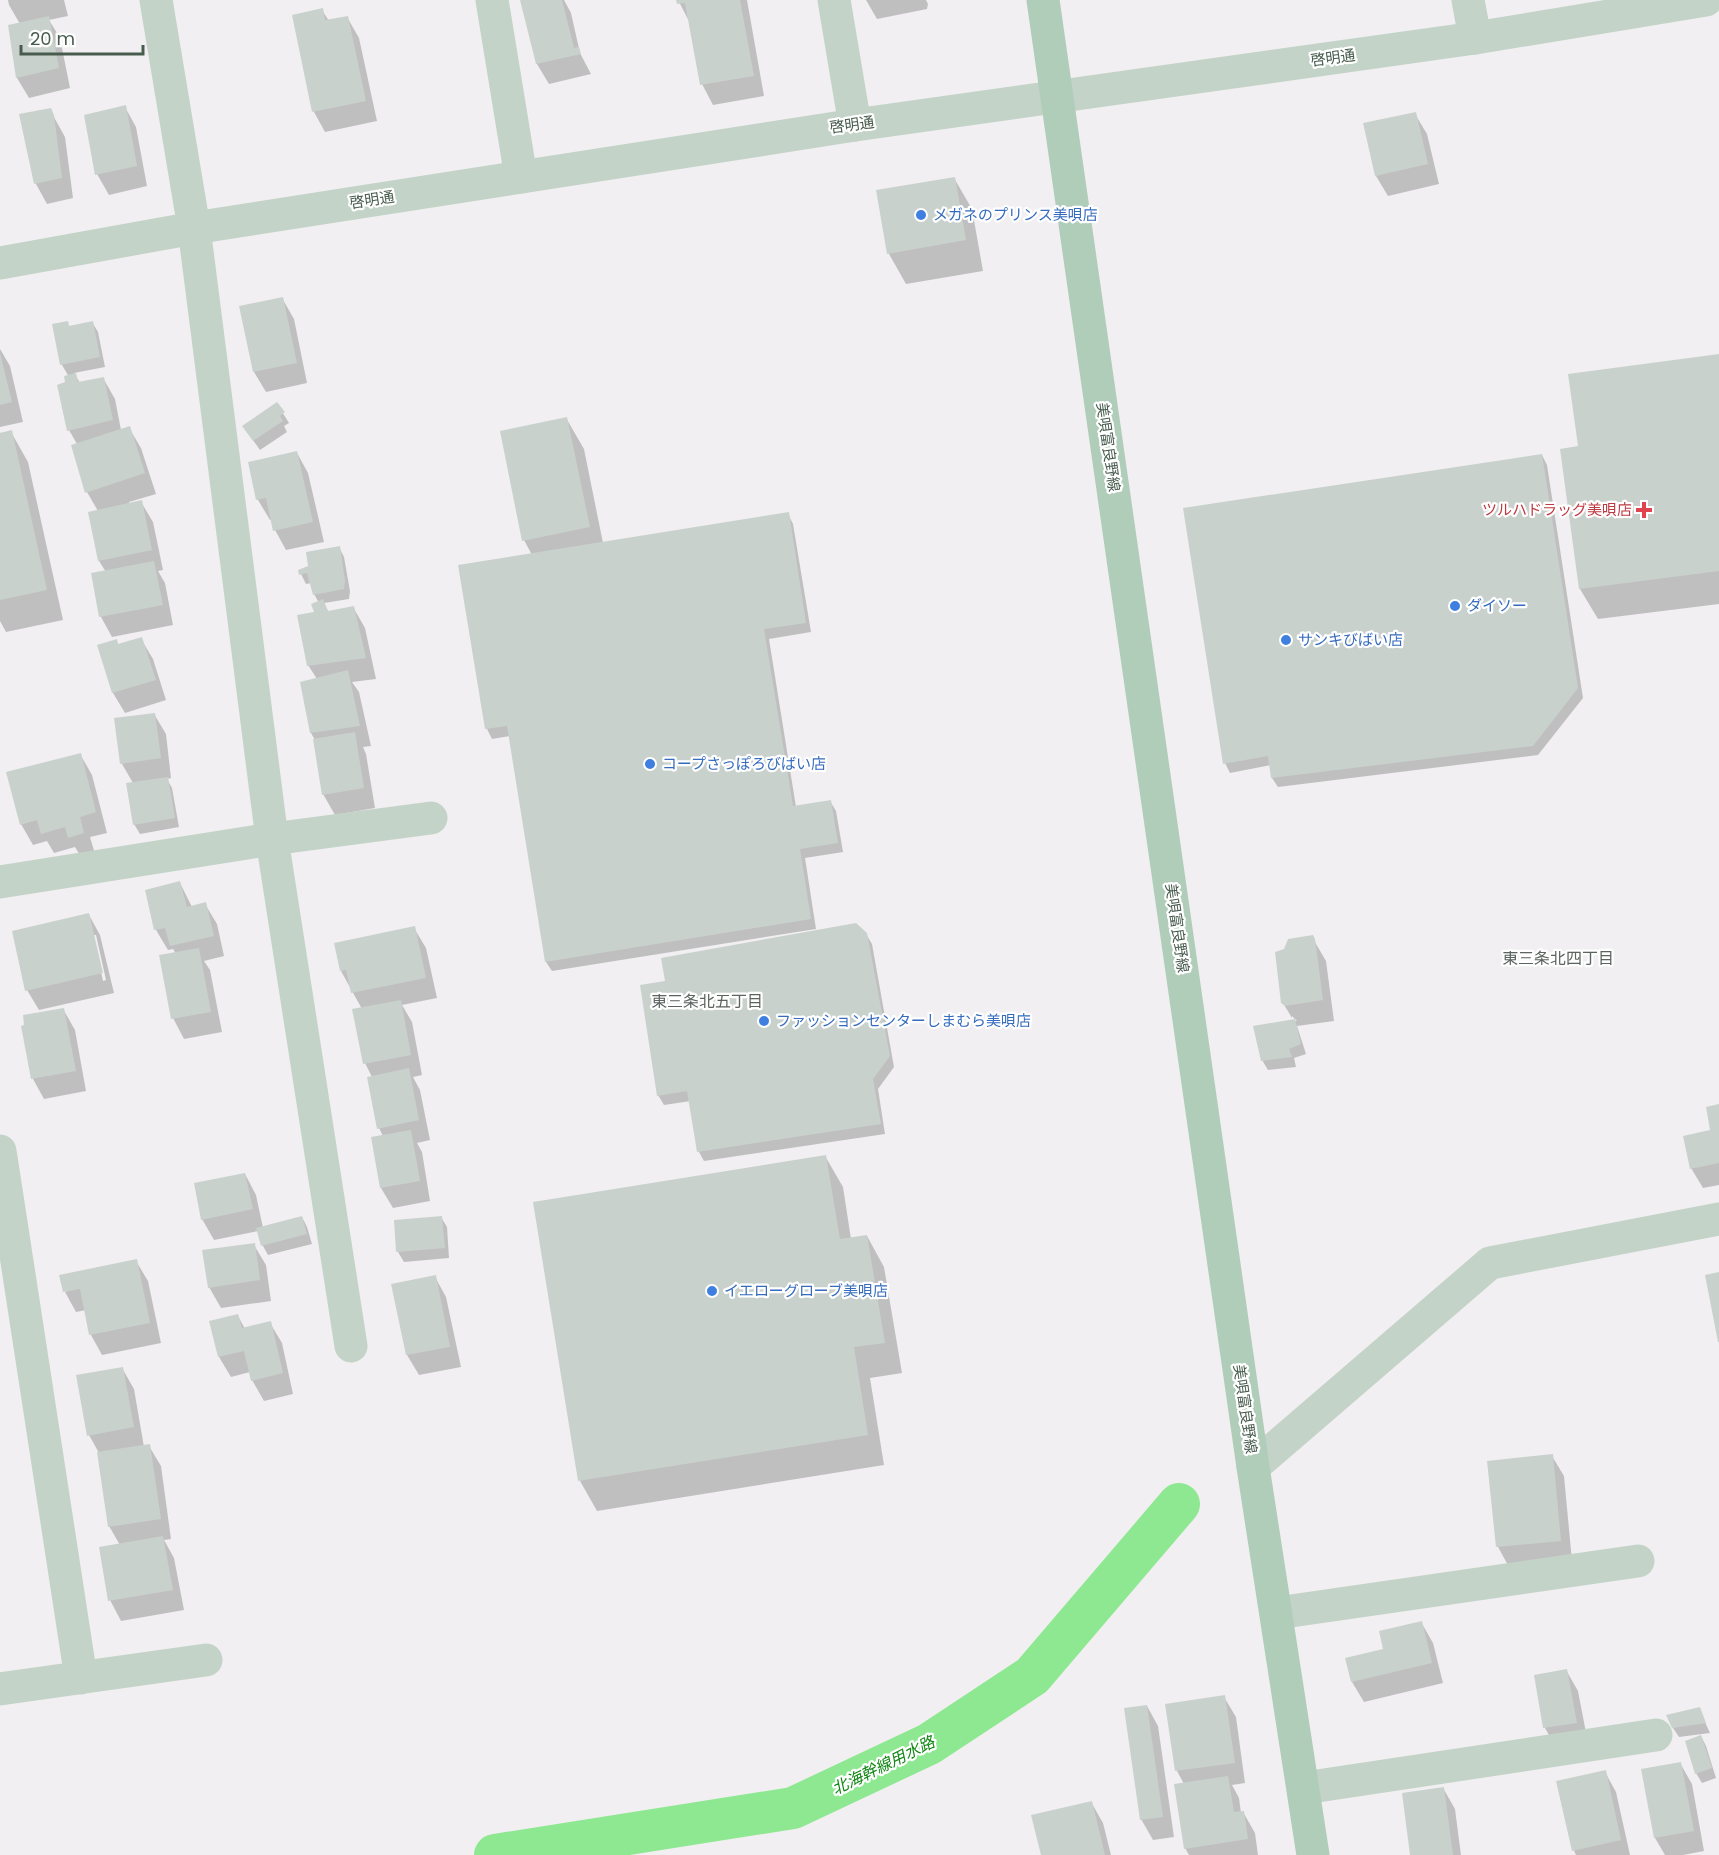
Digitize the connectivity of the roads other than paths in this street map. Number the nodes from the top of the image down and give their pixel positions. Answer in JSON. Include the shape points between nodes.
{"nodes":[{"id":1,"x":156,"y":0,"type":"edge"},
{"id":2,"x":492,"y":0,"type":"edge"},
{"id":3,"x":834,"y":0,"type":"edge"},
{"id":4,"x":1043,"y":0,"type":"edge"},
{"id":5,"x":1468,"y":0,"type":"edge"},
{"id":6,"x":1706,"y":0,"type":"edge"},
{"id":7,"x":1475,"y":38,"type":"junction"},
{"id":8,"x":1058,"y":97,"type":"junction"},
{"id":9,"x":855,"y":125,"type":"junction"},
{"id":10,"x":520,"y":177,"type":"junction"},
{"id":11,"x":194,"y":228,"type":"junction"},
{"id":12,"x":0,"y":263,"type":"edge"},
{"id":13,"x":431,"y":818,"type":"dead end"},
{"id":14,"x":272,"y":838,"type":"junction"},
{"id":15,"x":0,"y":882,"type":"edge"},
{"id":16,"x":0,"y":1150,"type":"edge"},
{"id":17,"x":1719,"y":1219,"type":"edge"},
{"id":18,"x":351,"y":1346,"type":"dead end"},
{"id":19,"x":1253,"y":1467,"type":"junction"},
{"id":20,"x":1638,"y":1561,"type":"dead end"},
{"id":21,"x":1277,"y":1613,"type":"junction"},
{"id":22,"x":206,"y":1660,"type":"dead end"},
{"id":23,"x":81,"y":1678,"type":"junction"},
{"id":24,"x":0,"y":1689,"type":"edge"},
{"id":25,"x":1656,"y":1735,"type":"dead end"},
{"id":26,"x":1304,"y":1788,"type":"junction"},
{"id":27,"x":1313,"y":1855,"type":"edge"}],
"edges":[{"from":1,"to":11,"type":"street"},
{"from":2,"to":10,"type":"street"},
{"from":3,"to":9,"type":"street"},
{"from":4,"to":8,"type":"main road","name":"美唄富良野線"},
{"from":5,"to":7,"type":"street"},
{"from":6,"to":7,"type":"street","name":"啓明通"},
{"from":7,"to":8,"type":"street","name":"啓明通"},
{"from":8,"to":9,"type":"street","name":"啓明通"},
{"from":8,"to":19,"type":"main road","name":"美唄富良野線"},
{"from":9,"to":10,"type":"street","name":"啓明通"},
{"from":10,"to":11,"type":"street","name":"啓明通"},
{"from":11,"to":12,"type":"street","name":"啓明通"},
{"from":11,"to":14,"type":"street"},
{"from":13,"to":14,"type":"street"},
{"from":14,"to":15,"type":"street"},
{"from":14,"to":18,"type":"street"},
{"from":16,"to":23,"type":"street"},
{"from":17,"to":19,"type":"street","via":[[1490,1263]]},
{"from":19,"to":21,"type":"main road","name":"美唄富良野線"},
{"from":20,"to":21,"type":"street"},
{"from":21,"to":26,"type":"main road","name":"美唄富良野線"},
{"from":22,"to":23,"type":"street"},
{"from":23,"to":24,"type":"street"},
{"from":25,"to":26,"type":"street"},
{"from":26,"to":27,"type":"main road","name":"美唄富良野線"}]}
